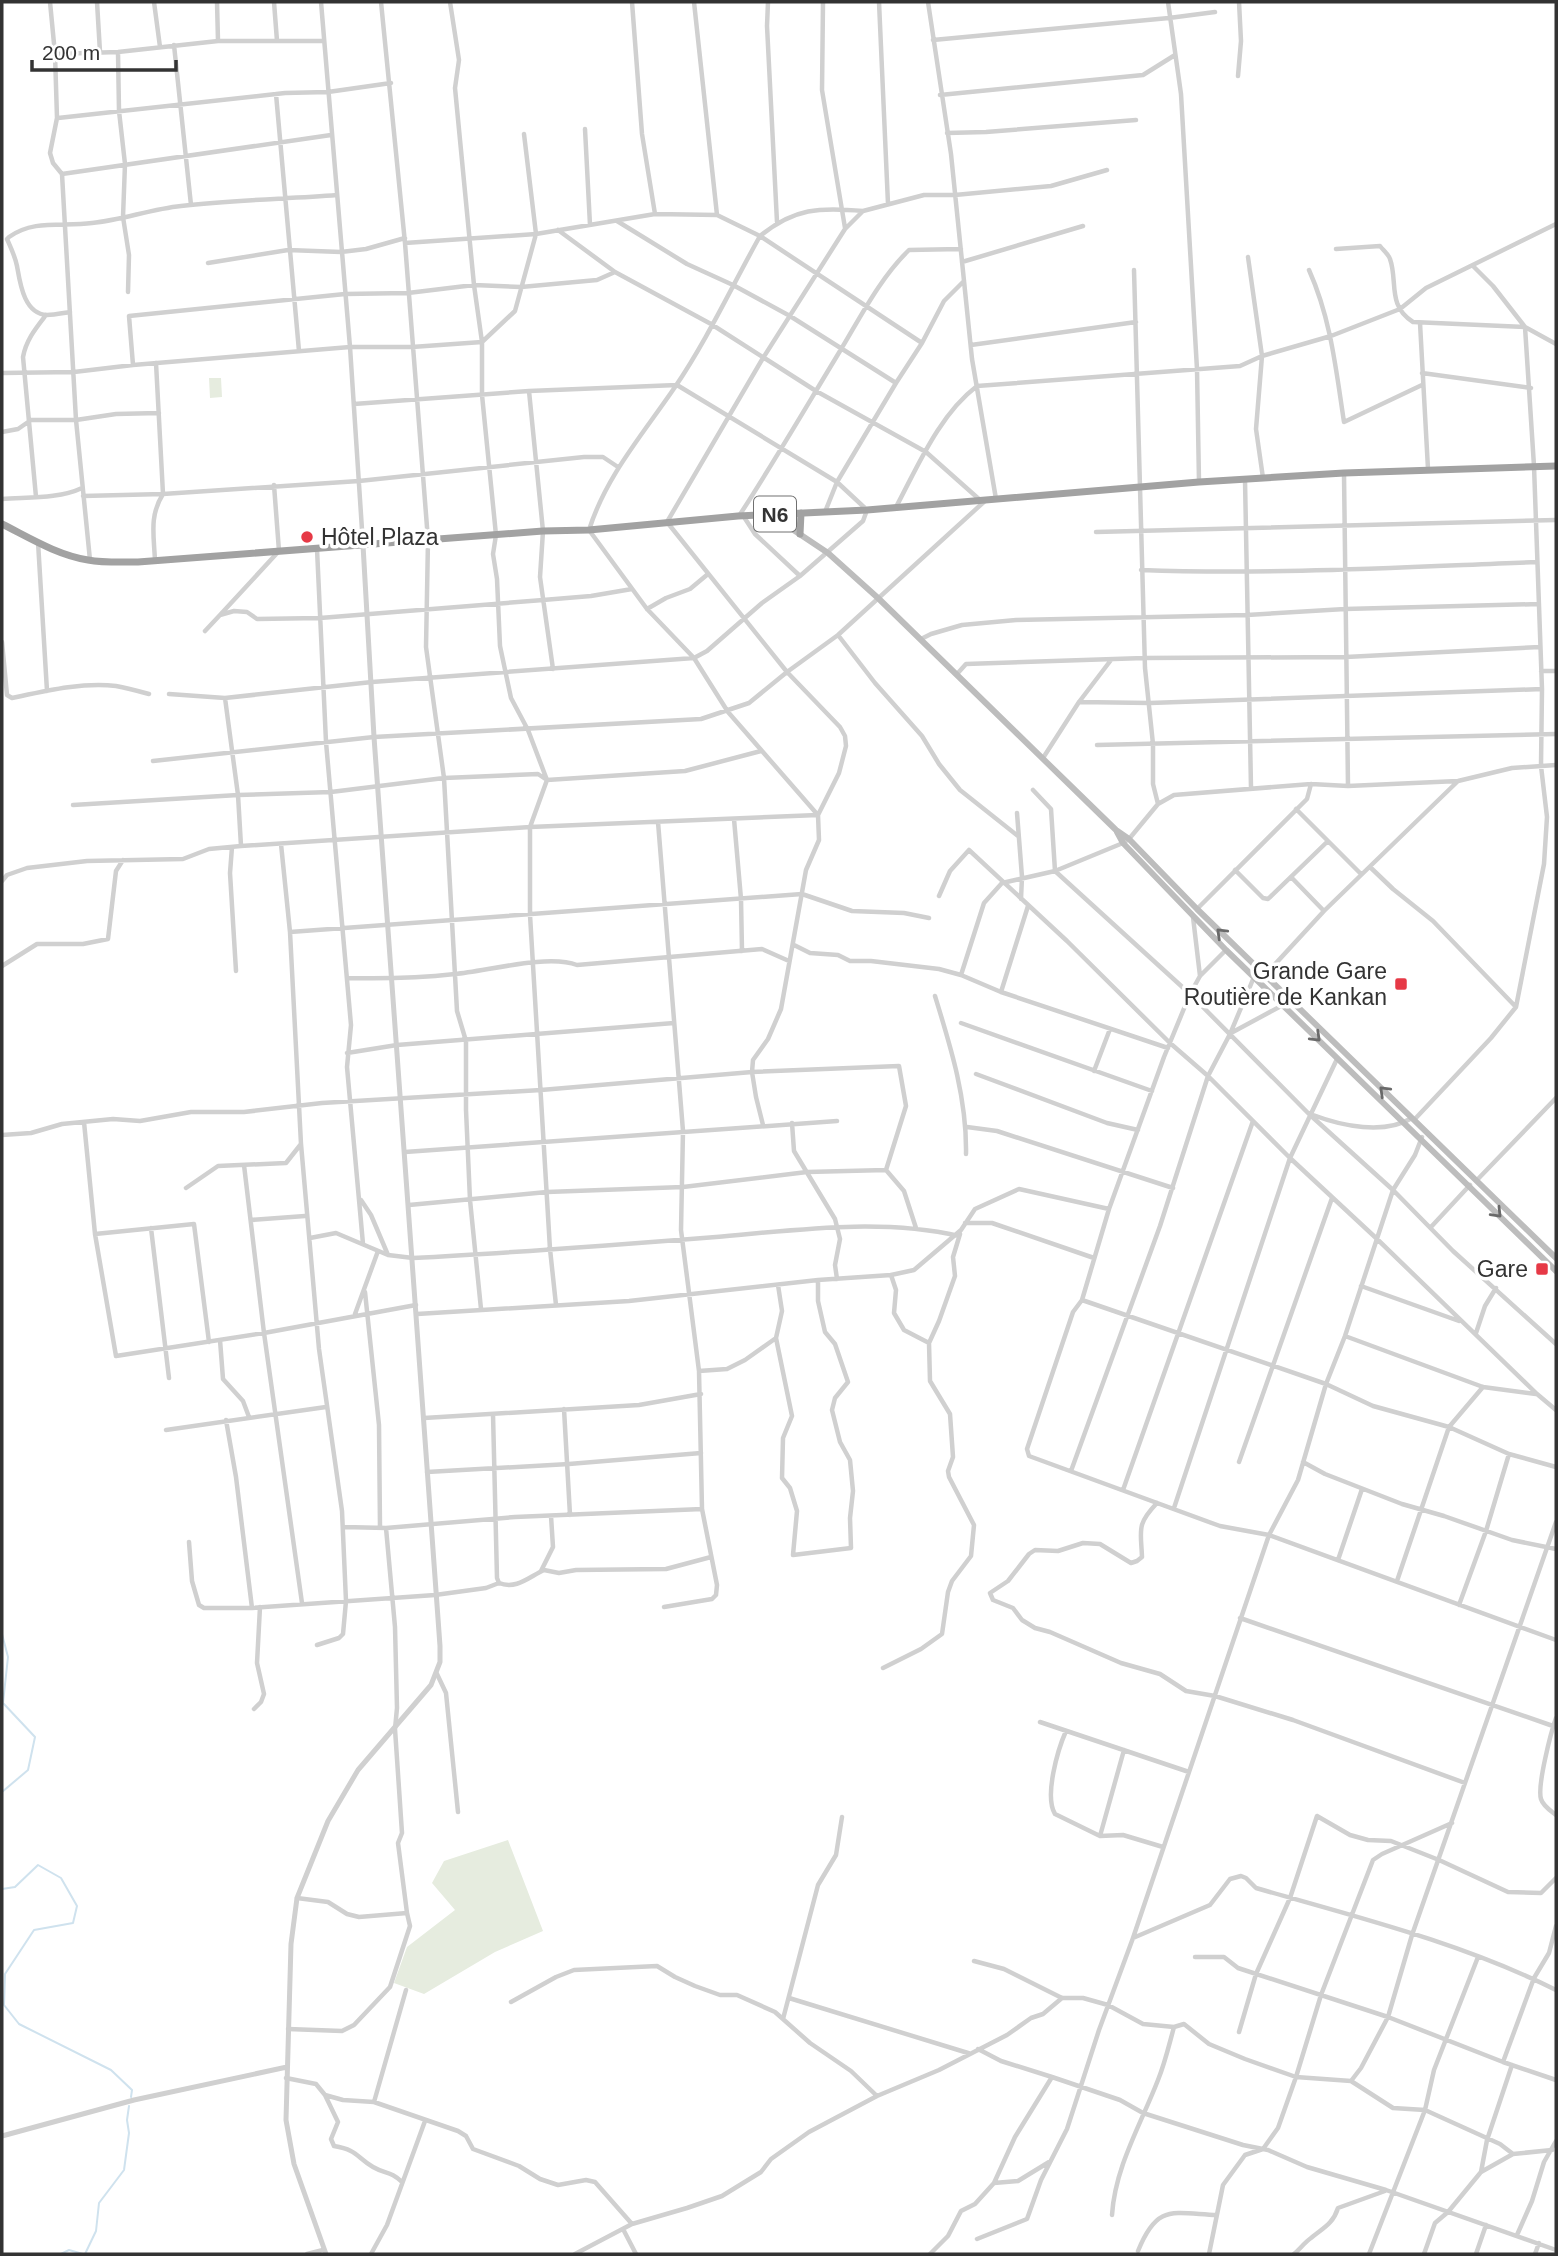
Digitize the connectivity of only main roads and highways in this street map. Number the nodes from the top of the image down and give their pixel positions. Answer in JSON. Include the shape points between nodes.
{"nodes":[{"id":1,"x":1556,"y":466,"type":"edge"},
{"id":2,"x":801,"y":513,"type":"junction"},
{"id":3,"x":770,"y":514,"type":"junction"},
{"id":4,"x":2,"y":524,"type":"edge"},
{"id":5,"x":800,"y":534,"type":"junction"},
{"id":6,"x":1126,"y":841,"type":"junction"},
{"id":7,"x":1556,"y":1258,"type":"edge"},
{"id":8,"x":1556,"y":1271,"type":"edge"}],
"edges":[{"from":1,"to":2,"type":"highway","number":"N6","via":[[1263,478]]},
{"from":2,"to":3,"type":"highway","number":"N6"},
{"from":2,"to":5,"type":"highway"},
{"from":3,"to":4,"type":"highway","number":"N6","via":[[155,561],[90,561],[54,550]]},
{"from":3,"to":5,"type":"main road"},
{"from":5,"to":6,"type":"main road","via":[[878,598]]},
{"from":7,"to":6,"type":"main road","one_way":true},
{"from":6,"to":8,"type":"main road","one_way":true,"via":[[1226,950]]}]}
